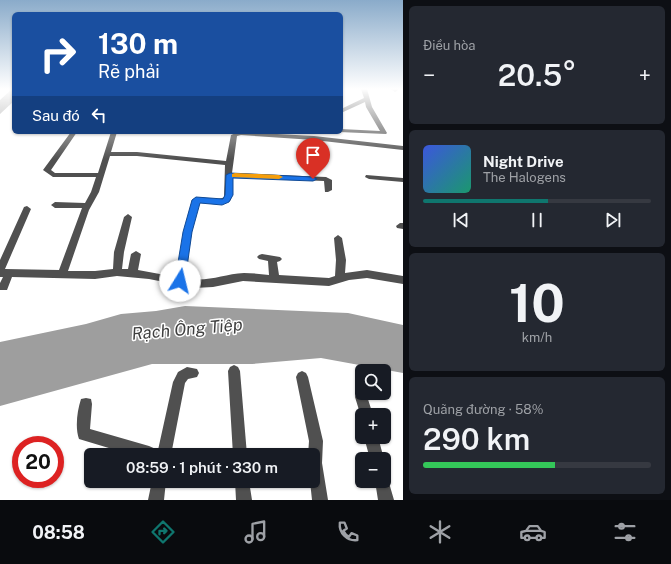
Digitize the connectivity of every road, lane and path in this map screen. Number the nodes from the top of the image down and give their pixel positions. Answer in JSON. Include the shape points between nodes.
{"nodes":[{"id":1,"x":373,"y":112,"type":"edge"},
{"id":2,"x":343,"y":131,"type":"edge"},
{"id":3,"x":73,"y":134,"type":"edge"},
{"id":4,"x":113,"y":134,"type":"edge"},
{"id":5,"x":298,"y":134,"type":"edge"},
{"id":6,"x":308,"y":136,"type":"edge"},
{"id":7,"x":403,"y":148,"type":"edge"},
{"id":8,"x":108,"y":154,"type":"junction"},
{"id":9,"x":229,"y":163,"type":"junction"},
{"id":10,"x":100,"y":175,"type":"junction"},
{"id":11,"x":230,"y":175,"type":"junction"},
{"id":12,"x":369,"y":177,"type":"dead end"},
{"id":13,"x":403,"y":180,"type":"edge"},
{"id":14,"x":328,"y":190,"type":"dead end"},
{"id":15,"x":55,"y":205,"type":"dead end"},
{"id":16,"x":87,"y":206,"type":"junction"},
{"id":17,"x":27,"y":208,"type":"dead end"},
{"id":18,"x":128,"y":217,"type":"dead end"},
{"id":19,"x":338,"y":238,"type":"dead end"},
{"id":20,"x":136,"y":254,"type":"dead end"},
{"id":21,"x":262,"y":258,"type":"dead end"},
{"id":22,"x":117,"y":272,"type":"junction"},
{"id":23,"x":3,"y":273,"type":"edge"},
{"id":24,"x":62,"y":274,"type":"junction"},
{"id":25,"x":132,"y":274,"type":"junction"},
{"id":26,"x":274,"y":277,"type":"junction"},
{"id":27,"x":340,"y":278,"type":"junction"},
{"id":28,"x":403,"y":280,"type":"edge"},
{"id":29,"x":180,"y":281,"type":"junction"},
{"id":30,"x":3,"y":287,"type":"dead end"},
{"id":31,"x":234,"y":371,"type":"dead end"},
{"id":32,"x":193,"y":373,"type":"dead end"},
{"id":33,"x":302,"y":376,"type":"dead end"},
{"id":34,"x":86,"y":404,"type":"dead end"},
{"id":35,"x":132,"y":448,"type":"edge"},
{"id":36,"x":165,"y":448,"type":"edge"},
{"id":37,"x":240,"y":448,"type":"edge"},
{"id":38,"x":158,"y":488,"type":"edge"},
{"id":39,"x":243,"y":488,"type":"edge"},
{"id":40,"x":383,"y":488,"type":"edge"},
{"id":41,"x":156,"y":500,"type":"edge"},
{"id":42,"x":244,"y":500,"type":"edge"},
{"id":43,"x":320,"y":500,"type":"edge"},
{"id":44,"x":386,"y":500,"type":"edge"}],
"edges":[{"from":1,"to":2,"type":"street","via":[[384,133]]},
{"from":3,"to":10,"type":"street","via":[[47,170],[53,175]]},
{"from":4,"to":8,"type":"street"},
{"from":5,"to":6,"type":"street"},
{"from":5,"to":9,"type":"street","via":[[235,134]]},
{"from":6,"to":7,"type":"street"},
{"from":8,"to":9,"type":"street","via":[[137,154]]},
{"from":8,"to":10,"type":"street"},
{"from":9,"to":11,"type":"street"},
{"from":10,"to":16,"type":"street"},
{"from":11,"to":14,"type":"street","via":[[326,179]]},
{"from":11,"to":29,"type":"street","via":[[229,195],[226,200],[196,200]]},
{"from":12,"to":13,"type":"street"},
{"from":15,"to":16,"type":"street"},
{"from":16,"to":24,"type":"street"},
{"from":17,"to":23,"type":"street"},
{"from":18,"to":22,"type":"street"},
{"from":19,"to":27,"type":"street"},
{"from":20,"to":25,"type":"street"},
{"from":21,"to":26,"type":"street","via":[[274,259]]},
{"from":22,"to":24,"type":"street","via":[[95,275]]},
{"from":22,"to":25,"type":"street"},
{"from":23,"to":24,"type":"street"},
{"from":23,"to":30,"type":"street"},
{"from":25,"to":29,"type":"street"},
{"from":26,"to":27,"type":"street","via":[[329,282]]},
{"from":26,"to":29,"type":"street","via":[[243,277],[194,284]]},
{"from":27,"to":28,"type":"street","via":[[367,274]]},
{"from":31,"to":37,"type":"street"},
{"from":32,"to":36,"type":"street","via":[[182,376],[179,382]]},
{"from":33,"to":43,"type":"street","via":[[316,441],[315,463]]},
{"from":34,"to":35,"type":"street","via":[[84,434]]},
{"from":38,"to":41,"type":"street"},
{"from":39,"to":42,"type":"street"},
{"from":40,"to":44,"type":"street"}]}
